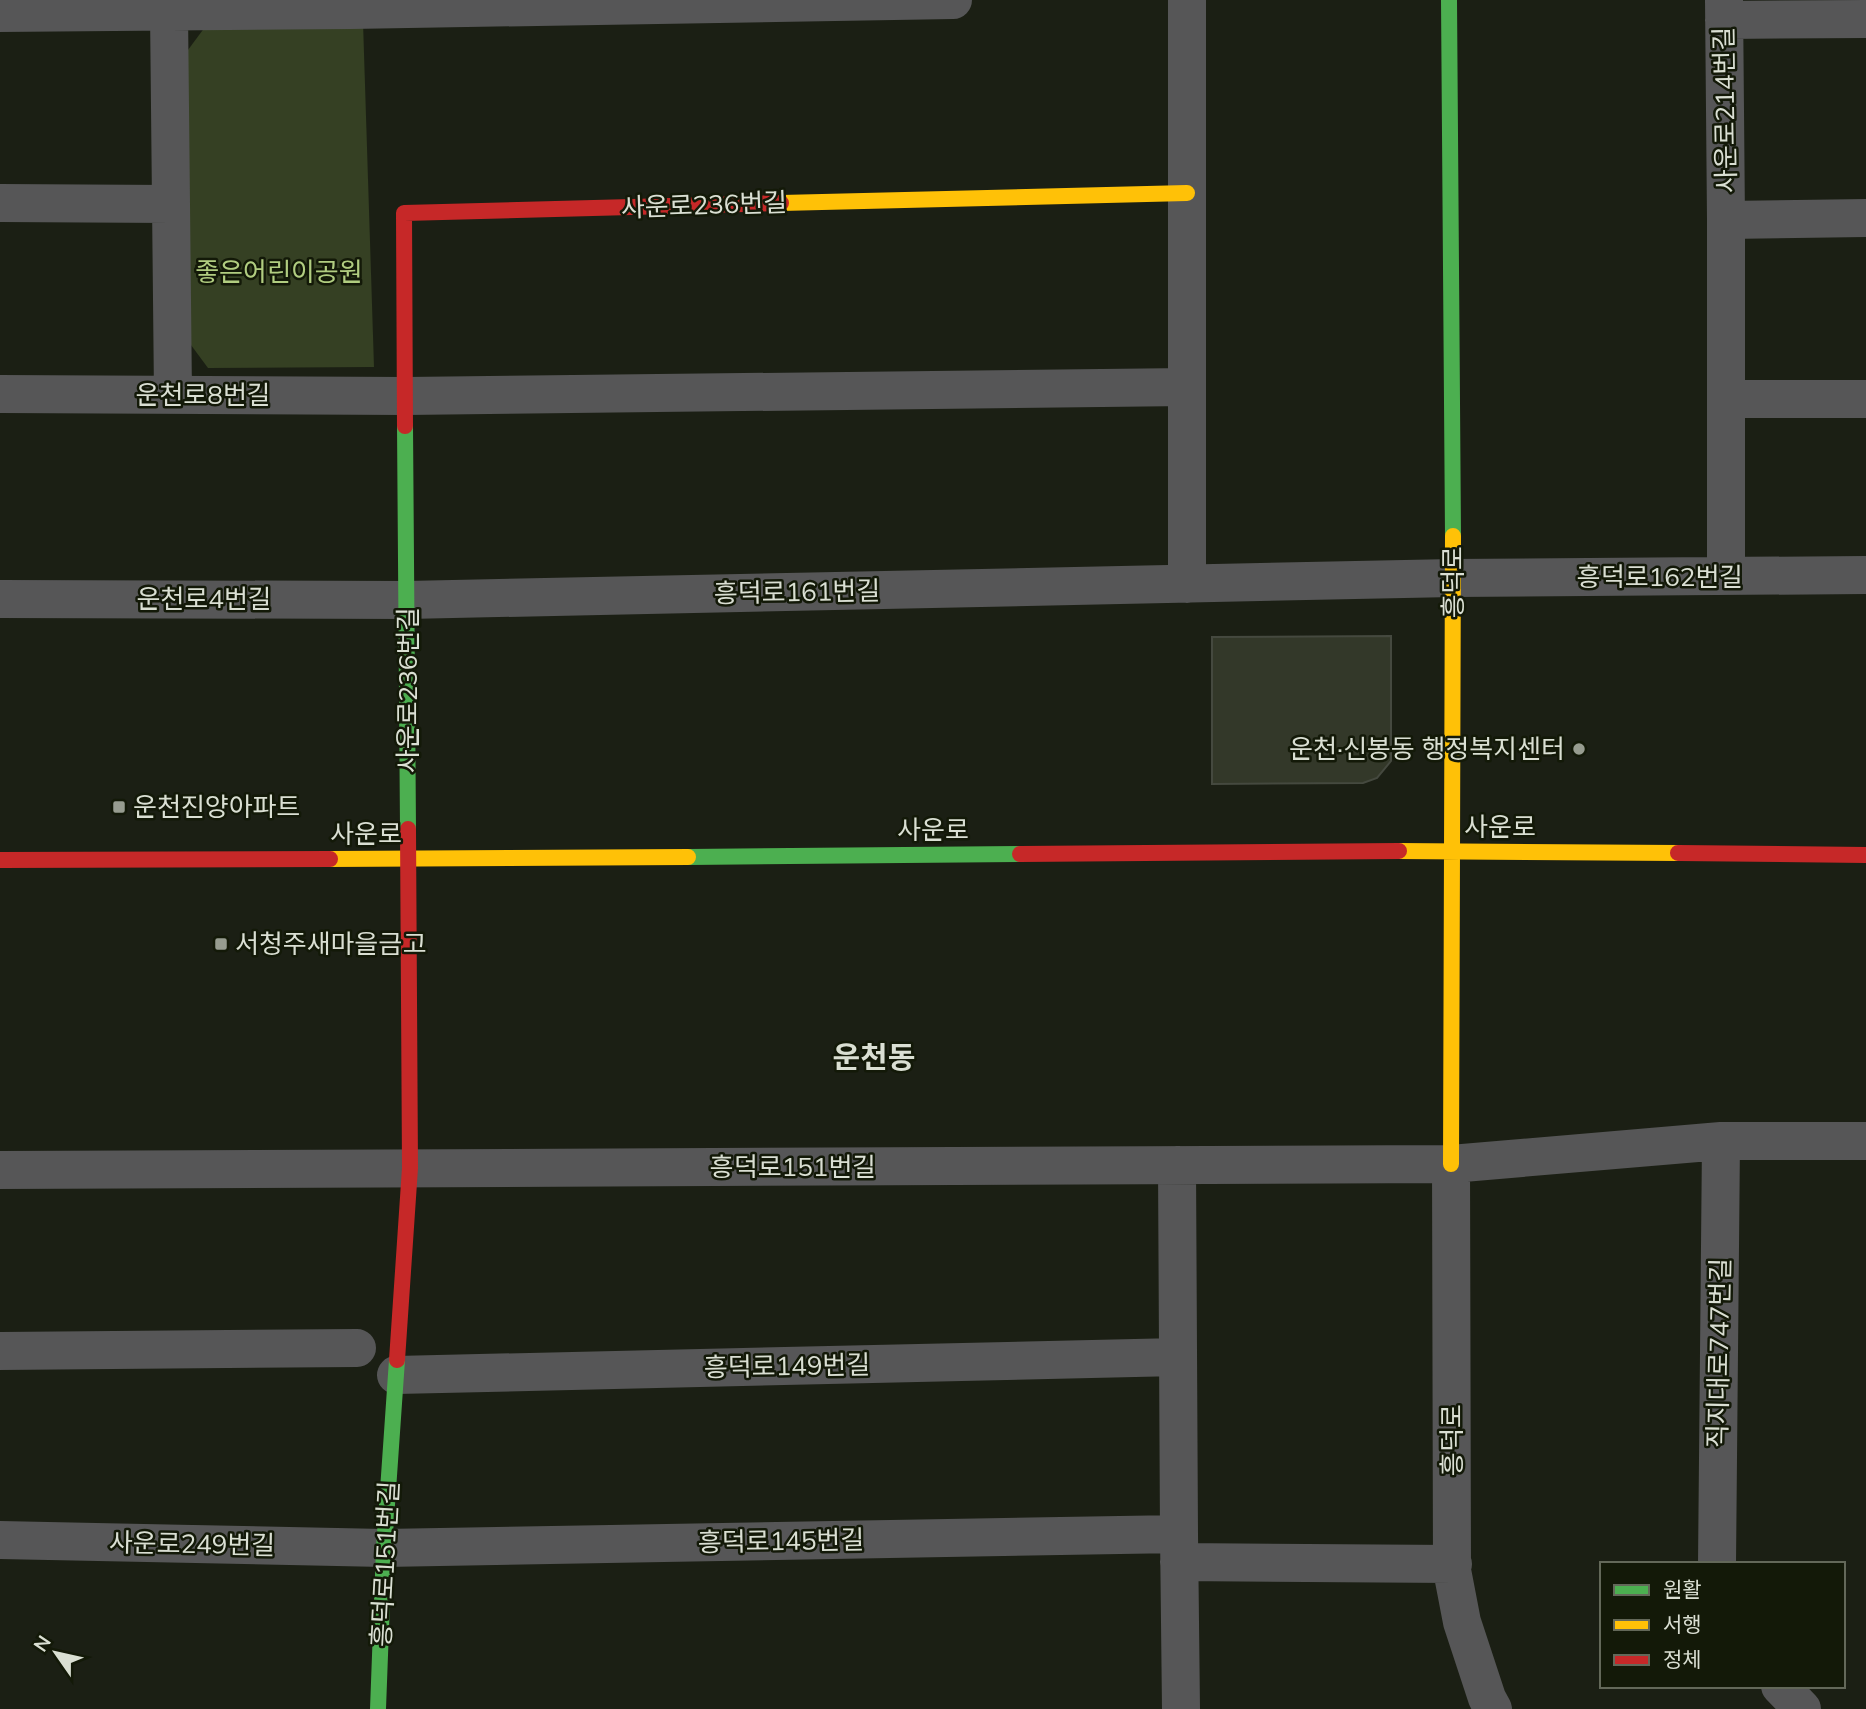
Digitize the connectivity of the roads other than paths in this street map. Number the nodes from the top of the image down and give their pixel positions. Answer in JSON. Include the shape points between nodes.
{"nodes":[{"id":1,"x":954,"y":0,"type":"edge"},
{"id":2,"x":1187,"y":0,"type":"edge"},
{"id":3,"x":1449,"y":0,"type":"edge"},
{"id":4,"x":351,"y":5,"type":"edge"},
{"id":5,"x":1724,"y":10,"type":"edge"},
{"id":6,"x":169,"y":11,"type":"junction"},
{"id":7,"x":0,"y":13,"type":"edge"},
{"id":8,"x":1866,"y":19,"type":"edge"},
{"id":9,"x":1187,"y":193,"type":"junction"},
{"id":10,"x":0,"y":203,"type":"edge"},
{"id":11,"x":171,"y":204,"type":"junction"},
{"id":12,"x":1866,"y":218,"type":"edge"},
{"id":13,"x":1726,"y":220,"type":"junction"},
{"id":14,"x":1187,"y":387,"type":"junction"},
{"id":15,"x":0,"y":394,"type":"edge"},
{"id":16,"x":173,"y":395,"type":"junction"},
{"id":17,"x":406,"y":396,"type":"junction"},
{"id":18,"x":1866,"y":399,"type":"edge"},
{"id":19,"x":1727,"y":400,"type":"junction"},
{"id":20,"x":1866,"y":575,"type":"edge"},
{"id":21,"x":1726,"y":576,"type":"junction"},
{"id":22,"x":1453,"y":578,"type":"junction"},
{"id":23,"x":1186,"y":584,"type":"junction"},
{"id":24,"x":0,"y":599,"type":"edge"},
{"id":25,"x":407,"y":600,"type":"junction"},
{"id":26,"x":1452,"y":851,"type":"junction"},
{"id":27,"x":1866,"y":855,"type":"edge"},
{"id":28,"x":409,"y":859,"type":"junction"},
{"id":29,"x":0,"y":860,"type":"edge"},
{"id":30,"x":1721,"y":1141,"type":"junction"},
{"id":31,"x":1855,"y":1141,"type":"edge"},
{"id":32,"x":1451,"y":1164,"type":"junction"},
{"id":33,"x":1177,"y":1166,"type":"junction"},
{"id":34,"x":410,"y":1168,"type":"junction"},
{"id":35,"x":0,"y":1170,"type":"edge"},
{"id":36,"x":357,"y":1348,"type":"dead end"},
{"id":37,"x":0,"y":1351,"type":"edge"},
{"id":38,"x":1178,"y":1357,"type":"junction"},
{"id":39,"x":396,"y":1375,"type":"junction"},
{"id":40,"x":0,"y":1540,"type":"edge"},
{"id":41,"x":384,"y":1548,"type":"junction"},
{"id":42,"x":1179,"y":1548,"type":"junction"},
{"id":43,"x":1717,"y":1562,"type":"edge"},
{"id":44,"x":1453,"y":1564,"type":"junction"},
{"id":45,"x":1782,"y":1688,"type":"edge"},
{"id":46,"x":379,"y":1709,"type":"edge"},
{"id":47,"x":1181,"y":1709,"type":"edge"},
{"id":48,"x":1493,"y":1709,"type":"edge"},
{"id":49,"x":1801,"y":1709,"type":"edge"}],
"edges":[{"from":1,"to":4,"type":"street"},
{"from":2,"to":9,"type":"street"},
{"from":3,"to":22,"type":"street","name":"흥덕로"},
{"from":4,"to":6,"type":"street"},
{"from":5,"to":8,"type":"street"},
{"from":5,"to":13,"type":"street","name":"사운로214번길"},
{"from":6,"to":7,"type":"street"},
{"from":6,"to":11,"type":"street"},
{"from":9,"to":14,"type":"street"},
{"from":9,"to":17,"type":"street","name":"사운로236번길","via":[[404,213]]},
{"from":10,"to":11,"type":"street"},
{"from":11,"to":16,"type":"street"},
{"from":12,"to":13,"type":"street","name":"사운로214번길"},
{"from":13,"to":19,"type":"street","name":"사운로214번길"},
{"from":14,"to":17,"type":"street"},
{"from":14,"to":23,"type":"street"},
{"from":15,"to":16,"type":"street","name":"운천로8번길"},
{"from":16,"to":17,"type":"street","name":"운천로8번길"},
{"from":17,"to":25,"type":"street","name":"사운로236번길"},
{"from":18,"to":19,"type":"street"},
{"from":19,"to":21,"type":"street","name":"사운로214번길"},
{"from":20,"to":21,"type":"street","name":"흥덕로162번길"},
{"from":21,"to":22,"type":"street","name":"흥덕로162번길"},
{"from":22,"to":23,"type":"street","name":"흥덕로161번길"},
{"from":22,"to":26,"type":"street","name":"흥덕로"},
{"from":23,"to":25,"type":"street","name":"흥덕로161번길"},
{"from":24,"to":25,"type":"street","name":"운천로4번길"},
{"from":25,"to":28,"type":"street","name":"사운로236번길"},
{"from":26,"to":27,"type":"street","name":"사운로"},
{"from":26,"to":28,"type":"street","name":"사운로"},
{"from":26,"to":32,"type":"street","name":"흥덕로"},
{"from":28,"to":29,"type":"street","name":"사운로"},
{"from":28,"to":34,"type":"street","name":"사운로236번길"},
{"from":30,"to":31,"type":"street"},
{"from":30,"to":32,"type":"street"},
{"from":30,"to":43,"type":"street","name":"직지대로747번길"},
{"from":32,"to":33,"type":"street","name":"흥덕로151번길"},
{"from":32,"to":44,"type":"street","name":"흥덕로"},
{"from":33,"to":34,"type":"street","name":"흥덕로151번길"},
{"from":33,"to":38,"type":"street"},
{"from":34,"to":35,"type":"street","name":"흥덕로151번길"},
{"from":34,"to":39,"type":"street","name":"흥덕로151번길"},
{"from":36,"to":37,"type":"street"},
{"from":38,"to":39,"type":"street","name":"흥덕로149번길"},
{"from":38,"to":42,"type":"street"},
{"from":39,"to":41,"type":"street","name":"흥덕로151번길"},
{"from":40,"to":41,"type":"street","name":"사운로249번길"},
{"from":41,"to":42,"type":"street","name":"흥덕로145번길"},
{"from":41,"to":46,"type":"street","name":"흥덕로151번길"},
{"from":42,"to":44,"type":"street","name":"흥덕로145번길"},
{"from":42,"to":47,"type":"street"},
{"from":44,"to":48,"type":"street","name":"흥덕로","via":[[1462,1622]]},
{"from":45,"to":49,"type":"street"}]}
